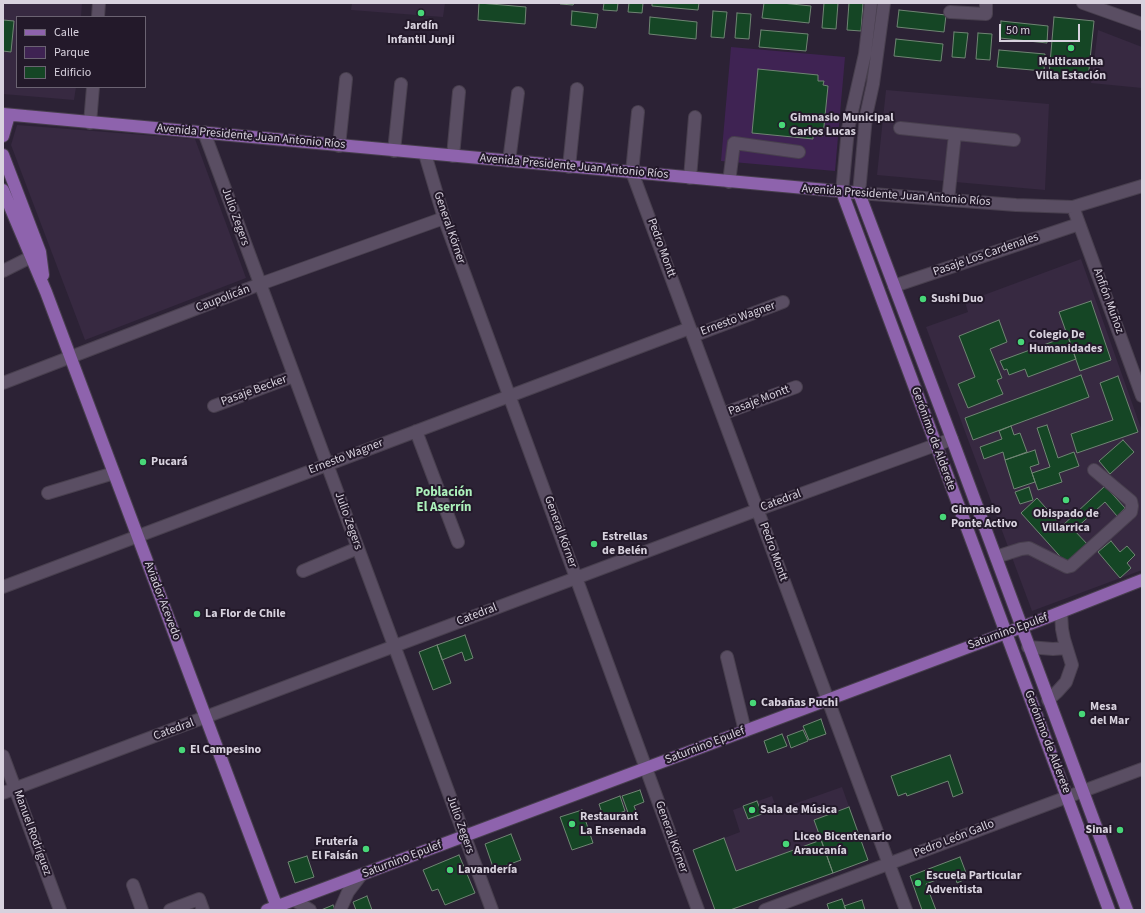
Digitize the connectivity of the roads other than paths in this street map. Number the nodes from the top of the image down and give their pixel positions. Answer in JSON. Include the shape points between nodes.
{"nodes":[{"id":1,"x":99,"y":3,"type":"edge"},
{"id":2,"x":870,"y":3,"type":"edge"},
{"id":3,"x":884,"y":3,"type":"edge"},
{"id":4,"x":986,"y":3,"type":"edge"},
{"id":5,"x":1083,"y":3,"type":"edge"},
{"id":6,"x":950,"y":12,"type":"dead end"},
{"id":7,"x":98,"y":16,"type":"edge"},
{"id":8,"x":1142,"y":24,"type":"edge"},
{"id":9,"x":346,"y":79,"type":"dead end"},
{"id":10,"x":401,"y":84,"type":"dead end"},
{"id":11,"x":93,"y":88,"type":"edge"},
{"id":12,"x":577,"y":89,"type":"dead end"},
{"id":13,"x":459,"y":92,"type":"dead end"},
{"id":14,"x":518,"y":94,"type":"dead end"},
{"id":15,"x":638,"y":112,"type":"dead end"},
{"id":16,"x":6,"y":115,"type":"edge"},
{"id":17,"x":695,"y":117,"type":"dead end"},
{"id":18,"x":90,"y":123,"type":"junction"},
{"id":19,"x":900,"y":128,"type":"dead end"},
{"id":20,"x":204,"y":132,"type":"junction"},
{"id":21,"x":955,"y":134,"type":"junction"},
{"id":22,"x":3,"y":136,"type":"edge"},
{"id":23,"x":1014,"y":140,"type":"dead end"},
{"id":24,"x":339,"y":146,"type":"junction"},
{"id":25,"x":394,"y":151,"type":"junction"},
{"id":26,"x":799,"y":152,"type":"dead end"},
{"id":27,"x":425,"y":154,"type":"junction"},
{"id":28,"x":3,"y":155,"type":"edge"},
{"id":29,"x":453,"y":156,"type":"junction"},
{"id":30,"x":509,"y":162,"type":"junction"},
{"id":31,"x":569,"y":167,"type":"junction"},
{"id":32,"x":632,"y":172,"type":"junction"},
{"id":33,"x":690,"y":178,"type":"junction"},
{"id":34,"x":728,"y":182,"type":"junction"},
{"id":35,"x":14,"y":184,"type":"junction"},
{"id":36,"x":1142,"y":186,"type":"edge"},
{"id":37,"x":842,"y":192,"type":"junction"},
{"id":38,"x":859,"y":193,"type":"junction"},
{"id":39,"x":4,"y":198,"type":"edge"},
{"id":40,"x":948,"y":200,"type":"junction"},
{"id":41,"x":1073,"y":207,"type":"junction"},
{"id":42,"x":24,"y":209,"type":"junction"},
{"id":43,"x":444,"y":218,"type":"junction"},
{"id":44,"x":1079,"y":224,"type":"junction"},
{"id":45,"x":31,"y":257,"type":"junction"},
{"id":46,"x":3,"y":271,"type":"edge"},
{"id":47,"x":260,"y":284,"type":"junction"},
{"id":48,"x":894,"y":286,"type":"junction"},
{"id":49,"x":46,"y":292,"type":"junction"},
{"id":50,"x":783,"y":302,"type":"dead end"},
{"id":51,"x":691,"y":332,"type":"junction"},
{"id":52,"x":70,"y":357,"type":"junction"},
{"id":53,"x":1138,"y":373,"type":"edge"},
{"id":54,"x":294,"y":376,"type":"junction"},
{"id":55,"x":3,"y":383,"type":"edge"},
{"id":56,"x":796,"y":387,"type":"dead end"},
{"id":57,"x":509,"y":396,"type":"junction"},
{"id":58,"x":1142,"y":396,"type":"edge"},
{"id":59,"x":214,"y":406,"type":"dead end"},
{"id":60,"x":722,"y":414,"type":"junction"},
{"id":61,"x":416,"y":431,"type":"junction"},
{"id":62,"x":952,"y":439,"type":"junction"},
{"id":63,"x":935,"y":446,"type":"junction"},
{"id":64,"x":327,"y":464,"type":"junction"},
{"id":65,"x":1094,"y":470,"type":"dead end"},
{"id":66,"x":114,"y":473,"type":"junction"},
{"id":67,"x":48,"y":493,"type":"dead end"},
{"id":68,"x":757,"y":510,"type":"junction"},
{"id":69,"x":138,"y":536,"type":"junction"},
{"id":70,"x":458,"y":542,"type":"dead end"},
{"id":71,"x":358,"y":548,"type":"junction"},
{"id":72,"x":996,"y":557,"type":"junction"},
{"id":73,"x":303,"y":571,"type":"dead end"},
{"id":74,"x":576,"y":578,"type":"junction"},
{"id":75,"x":1142,"y":580,"type":"edge"},
{"id":76,"x":3,"y":587,"type":"edge"},
{"id":77,"x":1061,"y":613,"type":"junction"},
{"id":78,"x":1021,"y":628,"type":"junction"},
{"id":79,"x":1005,"y":633,"type":"junction"},
{"id":80,"x":394,"y":647,"type":"junction"},
{"id":81,"x":1028,"y":647,"type":"junction"},
{"id":82,"x":1066,"y":648,"type":"junction"},
{"id":83,"x":727,"y":658,"type":"dead end"},
{"id":84,"x":828,"y":700,"type":"junction"},
{"id":85,"x":1048,"y":700,"type":"junction"},
{"id":86,"x":206,"y":718,"type":"junction"},
{"id":87,"x":745,"y":731,"type":"junction"},
{"id":88,"x":3,"y":756,"type":"edge"},
{"id":89,"x":645,"y":768,"type":"junction"},
{"id":90,"x":1142,"y":769,"type":"edge"},
{"id":91,"x":16,"y":789,"type":"junction"},
{"id":92,"x":1082,"y":791,"type":"junction"},
{"id":93,"x":3,"y":793,"type":"edge"},
{"id":94,"x":1068,"y":796,"type":"junction"},
{"id":95,"x":464,"y":836,"type":"junction"},
{"id":96,"x":888,"y":864,"type":"junction"},
{"id":97,"x":361,"y":875,"type":"junction"},
{"id":98,"x":133,"y":885,"type":"dead end"},
{"id":99,"x":294,"y":900,"type":"junction"},
{"id":100,"x":274,"y":909,"type":"edge"},
{"id":101,"x":60,"y":910,"type":"edge"},
{"id":102,"x":142,"y":910,"type":"edge"},
{"id":103,"x":170,"y":910,"type":"edge"},
{"id":104,"x":203,"y":910,"type":"edge"},
{"id":105,"x":310,"y":910,"type":"edge"},
{"id":106,"x":340,"y":910,"type":"edge"},
{"id":107,"x":492,"y":910,"type":"edge"},
{"id":108,"x":698,"y":910,"type":"edge"},
{"id":109,"x":765,"y":910,"type":"edge"},
{"id":110,"x":906,"y":910,"type":"edge"},
{"id":111,"x":1109,"y":910,"type":"edge"},
{"id":112,"x":1127,"y":910,"type":"edge"}],
"edges":[{"from":1,"to":7,"type":"street"},
{"from":2,"to":37,"type":"street","name":"Gerónimo de Alderete","via":[[865,54],[848,129]]},
{"from":3,"to":38,"type":"street","name":"Gerónimo de Alderete","via":[[866,116]]},
{"from":4,"to":6,"type":"street","via":[[986,14]]},
{"from":5,"to":8,"type":"street"},
{"from":9,"to":24,"type":"street"},
{"from":10,"to":25,"type":"street"},
{"from":11,"to":18,"type":"street"},
{"from":12,"to":31,"type":"street"},
{"from":13,"to":29,"type":"street"},
{"from":14,"to":30,"type":"street"},
{"from":15,"to":32,"type":"street"},
{"from":16,"to":18,"type":"main road","name":"Avenida Presidente Juan Antonio Ríos"},
{"from":16,"to":22,"type":"main road"},
{"from":17,"to":33,"type":"street"},
{"from":18,"to":20,"type":"main road","name":"Avenida Presidente Juan Antonio Ríos"},
{"from":19,"to":21,"type":"street"},
{"from":20,"to":24,"type":"main road","name":"Avenida Presidente Juan Antonio Ríos"},
{"from":20,"to":47,"type":"street","name":"Julio Zegers"},
{"from":21,"to":23,"type":"street"},
{"from":21,"to":40,"type":"street"},
{"from":24,"to":25,"type":"main road","name":"Avenida Presidente Juan Antonio Ríos"},
{"from":25,"to":27,"type":"main road","name":"Avenida Presidente Juan Antonio Ríos"},
{"from":26,"to":34,"type":"street","via":[[734,144]]},
{"from":27,"to":29,"type":"main road","name":"Avenida Presidente Juan Antonio Ríos"},
{"from":27,"to":43,"type":"street","name":"General Körner"},
{"from":28,"to":35,"type":"main road","name":"Aviador Acevedo"},
{"from":29,"to":30,"type":"main road","name":"Avenida Presidente Juan Antonio Ríos"},
{"from":30,"to":31,"type":"main road","name":"Avenida Presidente Juan Antonio Ríos"},
{"from":31,"to":32,"type":"main road","name":"Avenida Presidente Juan Antonio Ríos"},
{"from":32,"to":33,"type":"main road","name":"Avenida Presidente Juan Antonio Ríos"},
{"from":32,"to":51,"type":"street","name":"Pedro Montt"},
{"from":33,"to":34,"type":"main road","name":"Avenida Presidente Juan Antonio Ríos"},
{"from":34,"to":37,"type":"main road","name":"Avenida Presidente Juan Antonio Ríos"},
{"from":35,"to":39,"type":"main road"},
{"from":35,"to":42,"type":"main road","name":"Aviador Acevedo"},
{"from":36,"to":41,"type":"street","name":"Avenida Presidente Juan Antonio Ríos"},
{"from":37,"to":38,"type":"main road","name":"Avenida Presidente Juan Antonio Ríos"},
{"from":37,"to":63,"type":"main road","name":"Gerónimo de Alderete"},
{"from":38,"to":40,"type":"street","name":"Avenida Presidente Juan Antonio Ríos"},
{"from":38,"to":48,"type":"main road","name":"Gerónimo de Alderete"},
{"from":39,"to":42,"type":"main road"},
{"from":39,"to":45,"type":"main road","name":"Aviador Acevedo"},
{"from":40,"to":41,"type":"street","name":"Avenida Presidente Juan Antonio Ríos"},
{"from":41,"to":44,"type":"street","name":"Anfión Muñoz"},
{"from":42,"to":49,"type":"main road","name":"Aviador Acevedo","via":[[40,252]]},
{"from":43,"to":47,"type":"street","name":"Caupolicán"},
{"from":43,"to":57,"type":"street","name":"General Körner"},
{"from":44,"to":48,"type":"street","name":"Pasaje Los Cardenales"},
{"from":44,"to":53,"type":"street","name":"Anfión Muñoz"},
{"from":45,"to":46,"type":"street"},
{"from":45,"to":49,"type":"main road","name":"Aviador Acevedo"},
{"from":47,"to":52,"type":"street","name":"Caupolicán"},
{"from":47,"to":54,"type":"street","name":"Julio Zegers"},
{"from":48,"to":62,"type":"main road","name":"Gerónimo de Alderete"},
{"from":49,"to":52,"type":"main road","name":"Aviador Acevedo"},
{"from":50,"to":51,"type":"street","name":"Ernesto Wagner"},
{"from":51,"to":57,"type":"street","name":"Ernesto Wagner"},
{"from":51,"to":60,"type":"street","name":"Pedro Montt"},
{"from":52,"to":55,"type":"street","name":"Caupolicán"},
{"from":52,"to":66,"type":"main road","name":"Aviador Acevedo"},
{"from":53,"to":58,"type":"street","name":"Anfión Muñoz"},
{"from":54,"to":59,"type":"street","name":"Pasaje Becker"},
{"from":54,"to":64,"type":"street","name":"Julio Zegers"},
{"from":56,"to":60,"type":"street","name":"Pasaje Montt"},
{"from":57,"to":61,"type":"street","name":"Ernesto Wagner"},
{"from":57,"to":74,"type":"street","name":"General Körner"},
{"from":60,"to":68,"type":"street","name":"Pedro Montt"},
{"from":61,"to":64,"type":"street","name":"Ernesto Wagner"},
{"from":61,"to":70,"type":"street"},
{"from":62,"to":63,"type":"street","name":"Catedral"},
{"from":62,"to":72,"type":"main road","name":"Gerónimo de Alderete"},
{"from":63,"to":68,"type":"street","name":"Catedral"},
{"from":63,"to":79,"type":"main road","name":"Gerónimo de Alderete"},
{"from":64,"to":69,"type":"street","name":"Ernesto Wagner"},
{"from":64,"to":71,"type":"street","name":"Julio Zegers"},
{"from":65,"to":72,"type":"street","via":[[1132,501],[1131,512],[1071,566],[1067,567],[1029,548]]},
{"from":66,"to":67,"type":"street"},
{"from":66,"to":69,"type":"main road","name":"Aviador Acevedo"},
{"from":68,"to":74,"type":"street","name":"Catedral"},
{"from":68,"to":84,"type":"street","name":"Pedro Montt"},
{"from":69,"to":76,"type":"street","name":"Ernesto Wagner"},
{"from":69,"to":86,"type":"main road","name":"Aviador Acevedo"},
{"from":71,"to":73,"type":"street"},
{"from":71,"to":80,"type":"street","name":"Julio Zegers"},
{"from":72,"to":78,"type":"main road","name":"Gerónimo de Alderete"},
{"from":74,"to":80,"type":"street","name":"Catedral"},
{"from":74,"to":89,"type":"street","name":"General Körner"},
{"from":75,"to":77,"type":"main road","name":"Saturnino Epulef"},
{"from":77,"to":78,"type":"main road","name":"Saturnino Epulef"},
{"from":77,"to":82,"type":"street"},
{"from":78,"to":79,"type":"main road","name":"Saturnino Epulef"},
{"from":78,"to":81,"type":"main road","name":"Gerónimo de Alderete"},
{"from":79,"to":84,"type":"main road","name":"Saturnino Epulef"},
{"from":79,"to":94,"type":"main road","name":"Gerónimo de Alderete"},
{"from":80,"to":86,"type":"street","name":"Catedral"},
{"from":80,"to":95,"type":"street","name":"Julio Zegers"},
{"from":81,"to":82,"type":"street","via":[[1053,650]]},
{"from":81,"to":85,"type":"main road","name":"Gerónimo de Alderete"},
{"from":82,"to":85,"type":"street","via":[[1072,665],[1070,674],[1062,687]]},
{"from":83,"to":87,"type":"street"},
{"from":84,"to":87,"type":"main road","name":"Saturnino Epulef"},
{"from":84,"to":96,"type":"street","name":"Pedro Montt"},
{"from":85,"to":92,"type":"main road","name":"Gerónimo de Alderete"},
{"from":86,"to":91,"type":"street","name":"Catedral"},
{"from":86,"to":100,"type":"main road","name":"Aviador Acevedo"},
{"from":87,"to":89,"type":"main road","name":"Saturnino Epulef"},
{"from":88,"to":91,"type":"street","name":"Manuel Rodríguez"},
{"from":89,"to":95,"type":"main road","name":"Saturnino Epulef"},
{"from":89,"to":108,"type":"street","name":"General Körner"},
{"from":90,"to":92,"type":"street","name":"Pedro León Gallo"},
{"from":91,"to":93,"type":"street","name":"Catedral"},
{"from":91,"to":101,"type":"street","name":"Manuel Rodríguez"},
{"from":92,"to":94,"type":"street","name":"Pedro León Gallo"},
{"from":92,"to":112,"type":"main road","name":"Gerónimo de Alderete"},
{"from":94,"to":96,"type":"street","name":"Pedro León Gallo"},
{"from":94,"to":111,"type":"main road","name":"Gerónimo de Alderete"},
{"from":95,"to":97,"type":"main road","name":"Saturnino Epulef"},
{"from":95,"to":107,"type":"street","name":"Julio Zegers"},
{"from":96,"to":109,"type":"street","name":"Pedro León Gallo"},
{"from":96,"to":110,"type":"street","name":"Pedro Montt"},
{"from":97,"to":99,"type":"main road","name":"Saturnino Epulef"},
{"from":97,"to":106,"type":"street","via":[[348,892]]},
{"from":98,"to":102,"type":"street"},
{"from":99,"to":100,"type":"main road","name":"Saturnino Epulef"},
{"from":99,"to":105,"type":"street"},
{"from":103,"to":104,"type":"street","via":[[199,899]]}]}
